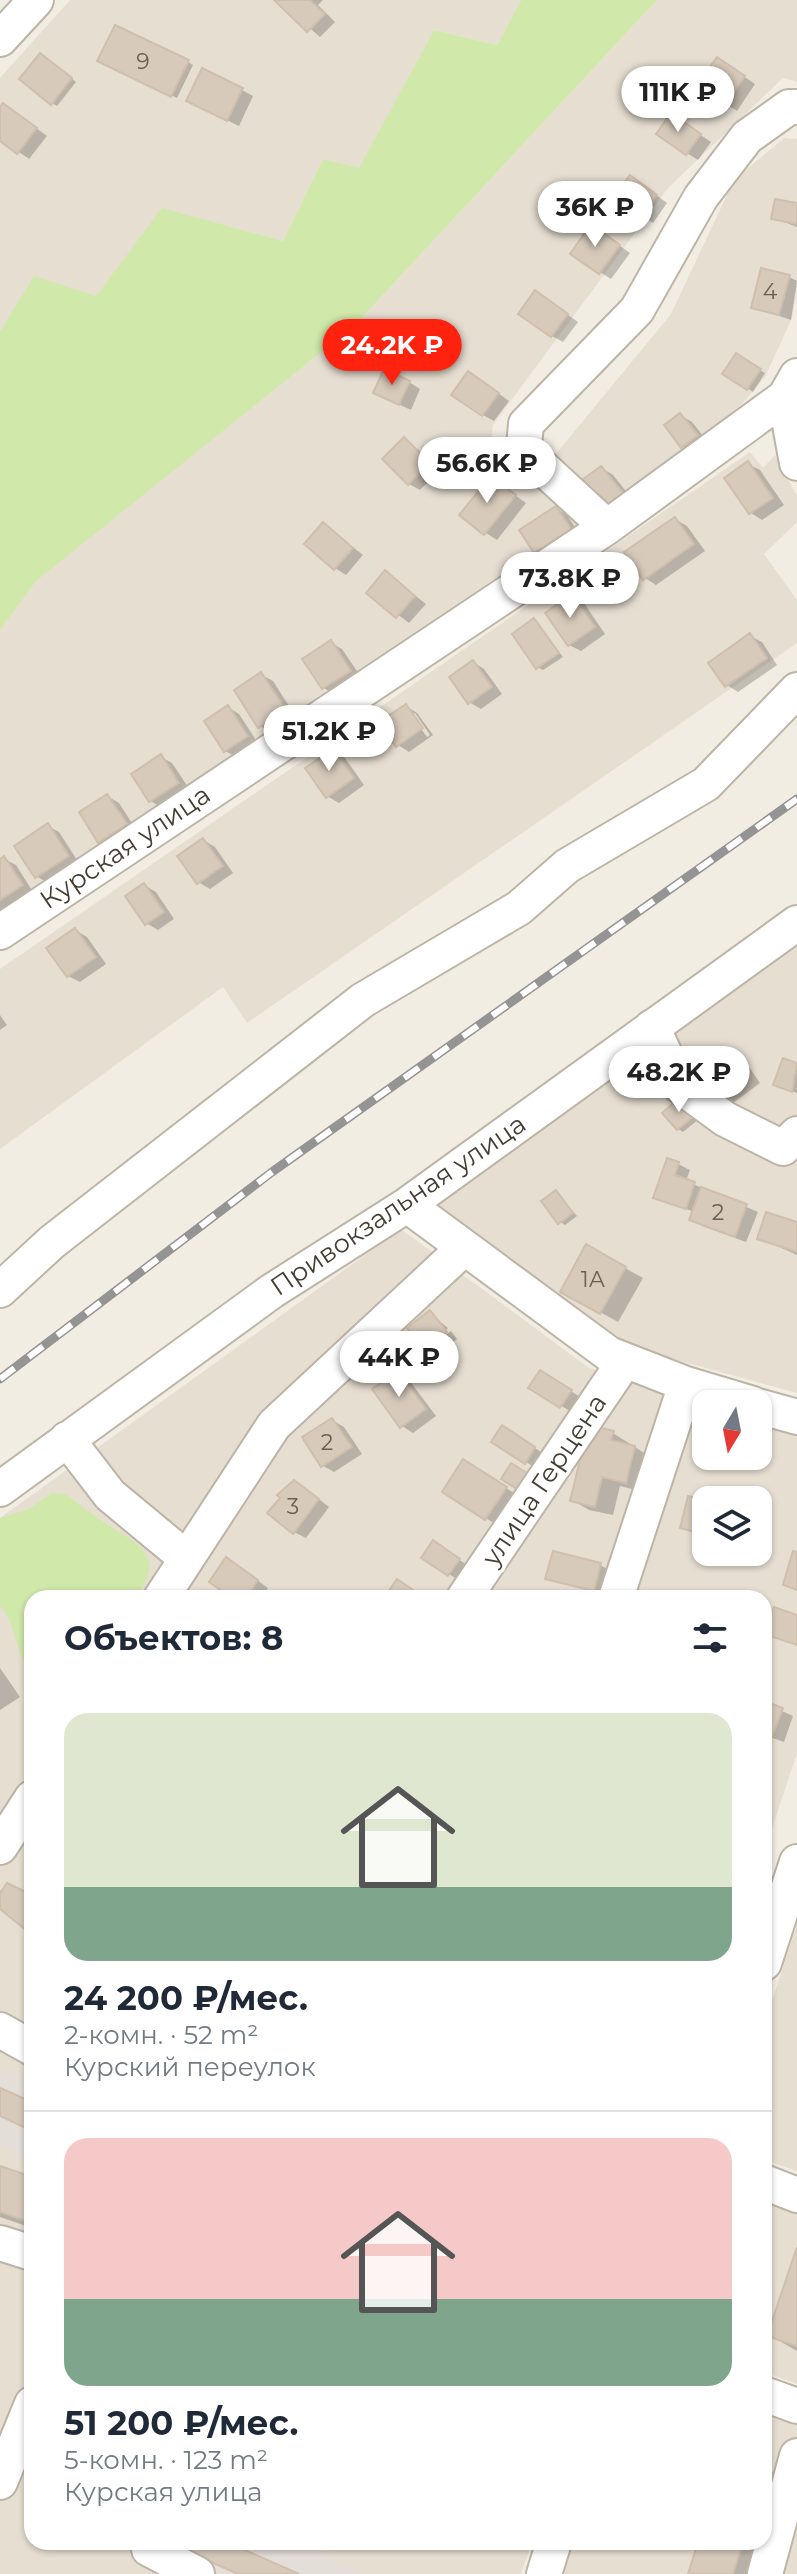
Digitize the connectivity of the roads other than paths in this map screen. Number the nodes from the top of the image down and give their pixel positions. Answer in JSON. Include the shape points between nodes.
{"nodes":[{"id":1,"x":36,"y":0,"type":"edge"},
{"id":2,"x":0,"y":39,"type":"edge"},
{"id":3,"x":797,"y":107,"type":"edge"},
{"id":4,"x":791,"y":387,"type":"edge"},
{"id":5,"x":797,"y":463,"type":"edge"},
{"id":6,"x":607,"y":527,"type":"junction"},
{"id":7,"x":797,"y":690,"type":"edge"},
{"id":8,"x":797,"y":923,"type":"edge"},
{"id":9,"x":0,"y":932,"type":"edge"},
{"id":10,"x":652,"y":1027,"type":"junction"},
{"id":11,"x":792,"y":1147,"type":"edge"},
{"id":12,"x":407,"y":1205,"type":"junction"},
{"id":13,"x":463,"y":1249,"type":"junction"},
{"id":14,"x":0,"y":1290,"type":"edge"},
{"id":15,"x":624,"y":1362,"type":"junction"},
{"id":16,"x":686,"y":1384,"type":"junction"},
{"id":17,"x":706,"y":1390,"type":"edge"},
{"id":18,"x":772,"y":1410,"type":"edge"},
{"id":19,"x":797,"y":1417,"type":"edge"},
{"id":20,"x":67,"y":1439,"type":"junction"},
{"id":21,"x":0,"y":1489,"type":"edge"},
{"id":22,"x":186,"y":1558,"type":"junction"},
{"id":23,"x":166,"y":1590,"type":"edge"},
{"id":24,"x":469,"y":1590,"type":"edge"},
{"id":25,"x":619,"y":1590,"type":"edge"},
{"id":26,"x":24,"y":1810,"type":"edge"},
{"id":27,"x":0,"y":1847,"type":"edge"},
{"id":28,"x":797,"y":1862,"type":"edge"},
{"id":29,"x":772,"y":1939,"type":"edge"},
{"id":30,"x":0,"y":2030,"type":"edge"},
{"id":31,"x":24,"y":2044,"type":"edge"},
{"id":32,"x":772,"y":2185,"type":"edge"},
{"id":33,"x":797,"y":2195,"type":"edge"},
{"id":34,"x":0,"y":2243,"type":"edge"},
{"id":35,"x":24,"y":2250,"type":"edge"},
{"id":36,"x":772,"y":2397,"type":"edge"},
{"id":37,"x":797,"y":2406,"type":"edge"},
{"id":38,"x":24,"y":2424,"type":"edge"},
{"id":39,"x":797,"y":2456,"type":"edge"},
{"id":40,"x":0,"y":2482,"type":"edge"},
{"id":41,"x":772,"y":2548,"type":"edge"},
{"id":42,"x":150,"y":2550,"type":"edge"},
{"id":43,"x":552,"y":2550,"type":"edge"},
{"id":44,"x":772,"y":2550,"type":"edge"},
{"id":45,"x":197,"y":2574,"type":"edge"},
{"id":46,"x":544,"y":2574,"type":"edge"},
{"id":47,"x":765,"y":2574,"type":"edge"}],
"edges":[{"from":1,"to":2,"type":"street"},
{"from":3,"to":6,"type":"street","via":[[789,107],[747,137],[701,197],[637,310],[526,424],[524,446],[531,457]]},
{"from":4,"to":5,"type":"street"},
{"from":4,"to":6,"type":"street","name":"Курская улица"},
{"from":6,"to":9,"type":"street","name":"Курская улица"},
{"from":7,"to":14,"type":"street","via":[[706,784],[567,866],[519,908],[363,1000],[52,1242]]},
{"from":8,"to":10,"type":"street","name":"Привокзальная улица"},
{"from":10,"to":11,"type":"street","via":[[680,1086],[725,1119]]},
{"from":10,"to":12,"type":"street","name":"Привокзальная улица"},
{"from":12,"to":13,"type":"street"},
{"from":12,"to":20,"type":"street","name":"Привокзальная улица","via":[[272,1291]]},
{"from":13,"to":15,"type":"street"},
{"from":13,"to":22,"type":"street","via":[[274,1425]]},
{"from":15,"to":16,"type":"street"},
{"from":15,"to":24,"type":"street","name":"улица Герцена"},
{"from":16,"to":17,"type":"street"},
{"from":16,"to":25,"type":"street"},
{"from":18,"to":19,"type":"street"},
{"from":20,"to":21,"type":"street","name":"Привокзальная улица"},
{"from":20,"to":22,"type":"street","via":[[110,1495]]},
{"from":22,"to":23,"type":"street"},
{"from":26,"to":27,"type":"street"},
{"from":28,"to":29,"type":"street"},
{"from":30,"to":31,"type":"street"},
{"from":32,"to":33,"type":"street"},
{"from":34,"to":35,"type":"street"},
{"from":36,"to":37,"type":"street"},
{"from":38,"to":40,"type":"street"},
{"from":39,"to":41,"type":"street"},
{"from":42,"to":45,"type":"street"},
{"from":43,"to":46,"type":"street"},
{"from":44,"to":47,"type":"street"}]}
